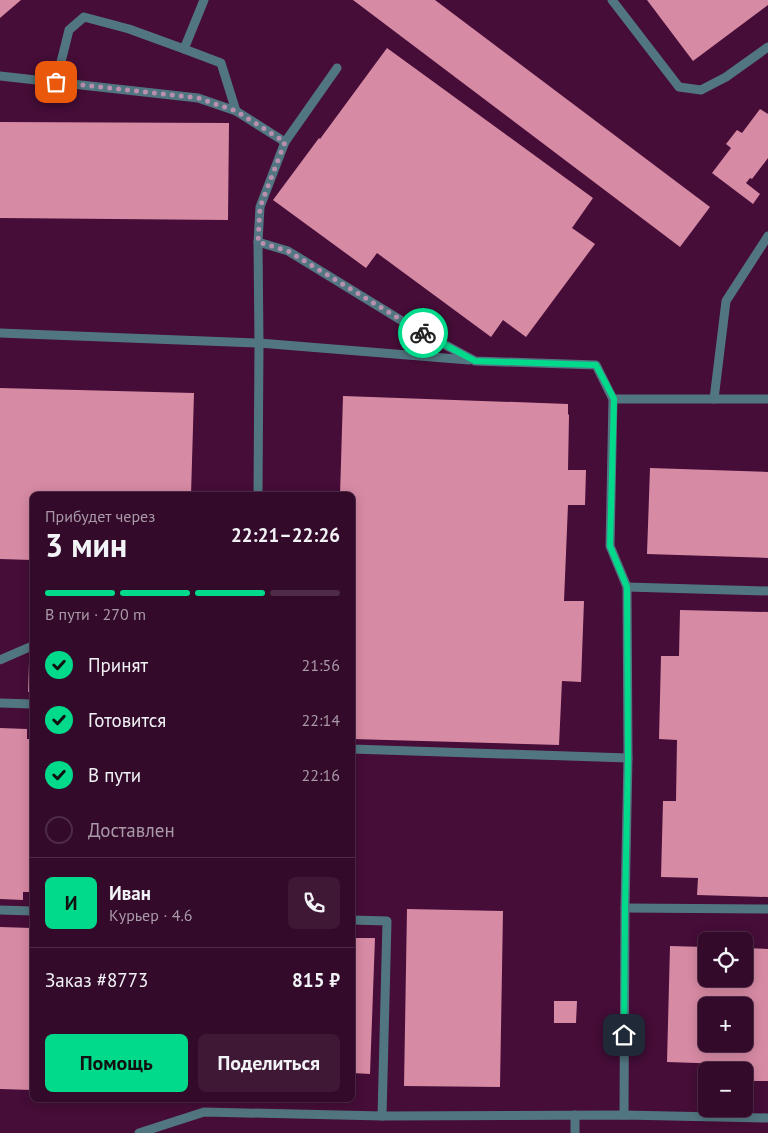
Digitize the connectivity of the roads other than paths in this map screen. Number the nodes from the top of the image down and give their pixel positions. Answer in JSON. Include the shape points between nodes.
{"nodes":[{"id":1,"x":204,"y":0,"type":"edge"},
{"id":2,"x":612,"y":0,"type":"edge"},
{"id":3,"x":768,"y":47,"type":"edge"},
{"id":4,"x":184,"y":50,"type":"junction"},
{"id":5,"x":337,"y":68,"type":"dead end"},
{"id":6,"x":0,"y":76,"type":"edge"},
{"id":7,"x":56,"y":82,"type":"junction"},
{"id":8,"x":236,"y":111,"type":"junction"},
{"id":9,"x":285,"y":142,"type":"junction"},
{"id":10,"x":767,"y":238,"type":"edge"},
{"id":11,"x":258,"y":242,"type":"junction"},
{"id":12,"x":0,"y":333,"type":"edge"},
{"id":13,"x":260,"y":343,"type":"junction"},
{"id":14,"x":475,"y":361,"type":"junction"},
{"id":15,"x":614,"y":399,"type":"junction"},
{"id":16,"x":714,"y":399,"type":"junction"},
{"id":17,"x":768,"y":399,"type":"edge"},
{"id":18,"x":258,"y":492,"type":"edge"},
{"id":19,"x":627,"y":587,"type":"junction"},
{"id":20,"x":768,"y":591,"type":"edge"},
{"id":21,"x":30,"y":647,"type":"edge"},
{"id":22,"x":0,"y":660,"type":"edge"},
{"id":23,"x":0,"y":703,"type":"edge"},
{"id":24,"x":30,"y":704,"type":"edge"},
{"id":25,"x":355,"y":749,"type":"edge"},
{"id":26,"x":628,"y":758,"type":"junction"},
{"id":27,"x":625,"y":908,"type":"junction"},
{"id":28,"x":768,"y":909,"type":"edge"},
{"id":29,"x":0,"y":910,"type":"edge"},
{"id":30,"x":30,"y":911,"type":"edge"},
{"id":31,"x":355,"y":920,"type":"edge"},
{"id":32,"x":575,"y":1115,"type":"junction"},
{"id":33,"x":624,"y":1115,"type":"junction"},
{"id":34,"x":382,"y":1116,"type":"junction"},
{"id":35,"x":768,"y":1118,"type":"edge"},
{"id":36,"x":139,"y":1133,"type":"edge"},
{"id":37,"x":575,"y":1133,"type":"edge"}],
"edges":[{"from":1,"to":4,"type":"lane"},
{"from":2,"to":3,"type":"lane","via":[[679,87],[701,90],[726,77]]},
{"from":4,"to":7,"type":"lane","via":[[129,29],[84,17],[69,30]]},
{"from":4,"to":8,"type":"lane","via":[[221,63]]},
{"from":5,"to":9,"type":"lane"},
{"from":6,"to":7,"type":"lane"},
{"from":7,"to":8,"type":"lane","via":[[198,98]]},
{"from":8,"to":9,"type":"lane"},
{"from":9,"to":11,"type":"lane","via":[[260,207]]},
{"from":10,"to":16,"type":"lane","via":[[726,301]]},
{"from":11,"to":13,"type":"lane"},
{"from":11,"to":14,"type":"lane","via":[[288,251],[412,327]]},
{"from":12,"to":13,"type":"lane"},
{"from":13,"to":14,"type":"lane"},
{"from":13,"to":18,"type":"lane"},
{"from":14,"to":15,"type":"lane","via":[[596,365]]},
{"from":15,"to":16,"type":"lane"},
{"from":15,"to":19,"type":"lane","via":[[610,546]]},
{"from":16,"to":17,"type":"lane"},
{"from":19,"to":20,"type":"lane"},
{"from":19,"to":26,"type":"lane"},
{"from":21,"to":22,"type":"lane"},
{"from":23,"to":24,"type":"lane"},
{"from":25,"to":26,"type":"lane"},
{"from":26,"to":27,"type":"lane"},
{"from":27,"to":28,"type":"lane"},
{"from":27,"to":33,"type":"lane"},
{"from":29,"to":30,"type":"lane"},
{"from":31,"to":34,"type":"lane","via":[[387,921]]},
{"from":32,"to":33,"type":"lane"},
{"from":32,"to":34,"type":"lane"},
{"from":32,"to":37,"type":"lane"},
{"from":33,"to":35,"type":"lane"},
{"from":34,"to":36,"type":"lane","via":[[204,1112]]}]}
